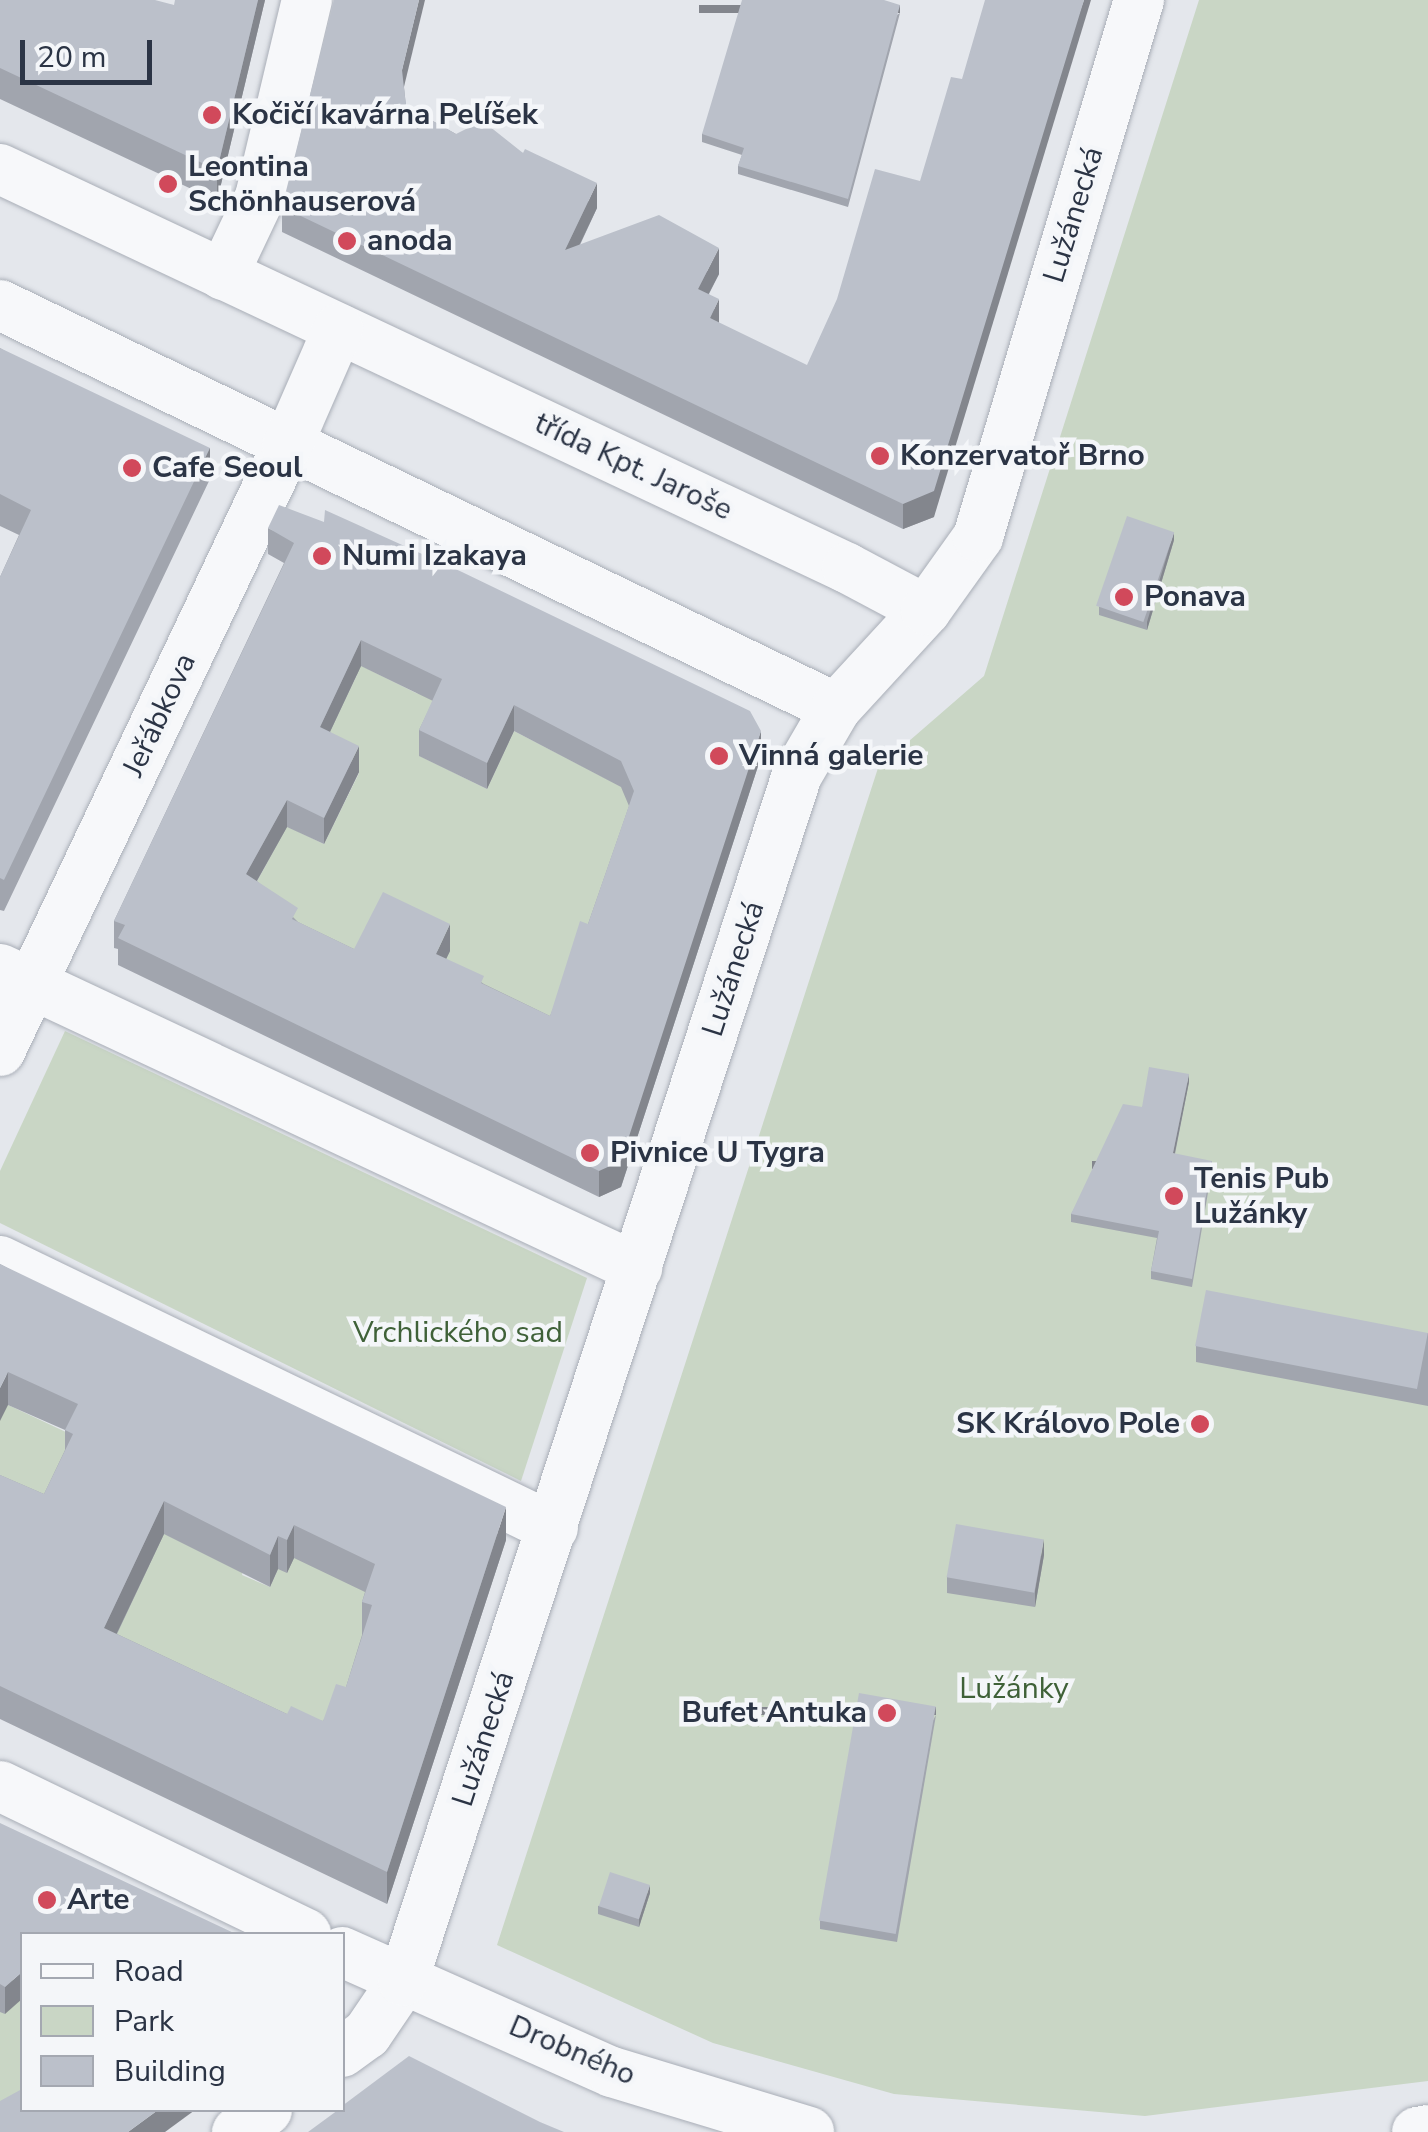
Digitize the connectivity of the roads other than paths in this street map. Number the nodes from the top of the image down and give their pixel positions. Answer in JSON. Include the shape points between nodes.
{"nodes":[{"id":1,"x":307,"y":0,"type":"edge"},
{"id":2,"x":1139,"y":0,"type":"edge"},
{"id":3,"x":0,"y":169,"type":"edge"},
{"id":4,"x":224,"y":275,"type":"junction"},
{"id":5,"x":0,"y":305,"type":"edge"},
{"id":6,"x":338,"y":329,"type":"junction"},
{"id":7,"x":287,"y":446,"type":"junction"},
{"id":8,"x":926,"y":610,"type":"junction"},
{"id":9,"x":836,"y":708,"type":"junction"},
{"id":10,"x":16,"y":976,"type":"edge"},
{"id":11,"x":0,"y":1051,"type":"edge"},
{"id":12,"x":0,"y":1260,"type":"edge"},
{"id":13,"x":636,"y":1268,"type":"junction"},
{"id":14,"x":553,"y":1528,"type":"junction"},
{"id":15,"x":0,"y":1786,"type":"edge"},
{"id":16,"x":302,"y":1932,"type":"edge"},
{"id":17,"x":345,"y":1953,"type":"edge"},
{"id":18,"x":404,"y":1981,"type":"junction"},
{"id":19,"x":345,"y":2050,"type":"edge"},
{"id":20,"x":264,"y":2112,"type":"edge"},
{"id":21,"x":1428,"y":2130,"type":"edge"},
{"id":22,"x":237,"y":2132,"type":"edge"},
{"id":23,"x":809,"y":2132,"type":"edge"},
{"id":24,"x":1417,"y":2132,"type":"edge"}],
"edges":[{"from":1,"to":4,"type":"street","via":[[260,197]]},
{"from":2,"to":8,"type":"street","name":"Lužánecká","via":[[978,537]]},
{"from":3,"to":4,"type":"street","name":"třída Kpt. Jaroše"},
{"from":4,"to":6,"type":"street","name":"třída Kpt. Jaroše"},
{"from":5,"to":7,"type":"street"},
{"from":6,"to":7,"type":"street"},
{"from":6,"to":8,"type":"street","name":"třída Kpt. Jaroše"},
{"from":7,"to":9,"type":"street"},
{"from":7,"to":10,"type":"street","name":"Jeřábkova"},
{"from":8,"to":9,"type":"street","name":"Lužánecká"},
{"from":9,"to":13,"type":"street","name":"Lužánecká","via":[[797,775]]},
{"from":10,"to":11,"type":"street","name":"Jeřábkova"},
{"from":10,"to":13,"type":"street"},
{"from":12,"to":14,"type":"street"},
{"from":13,"to":14,"type":"street","name":"Lužánecká"},
{"from":14,"to":18,"type":"street","name":"Lužánecká"},
{"from":15,"to":16,"type":"street"},
{"from":17,"to":18,"type":"street","name":"Drobného"},
{"from":18,"to":19,"type":"street","name":"Lužánecká","via":[[366,2034]]},
{"from":18,"to":23,"type":"street","name":"Drobného","via":[[612,2072]]},
{"from":20,"to":22,"type":"street"},
{"from":21,"to":24,"type":"street"}]}
